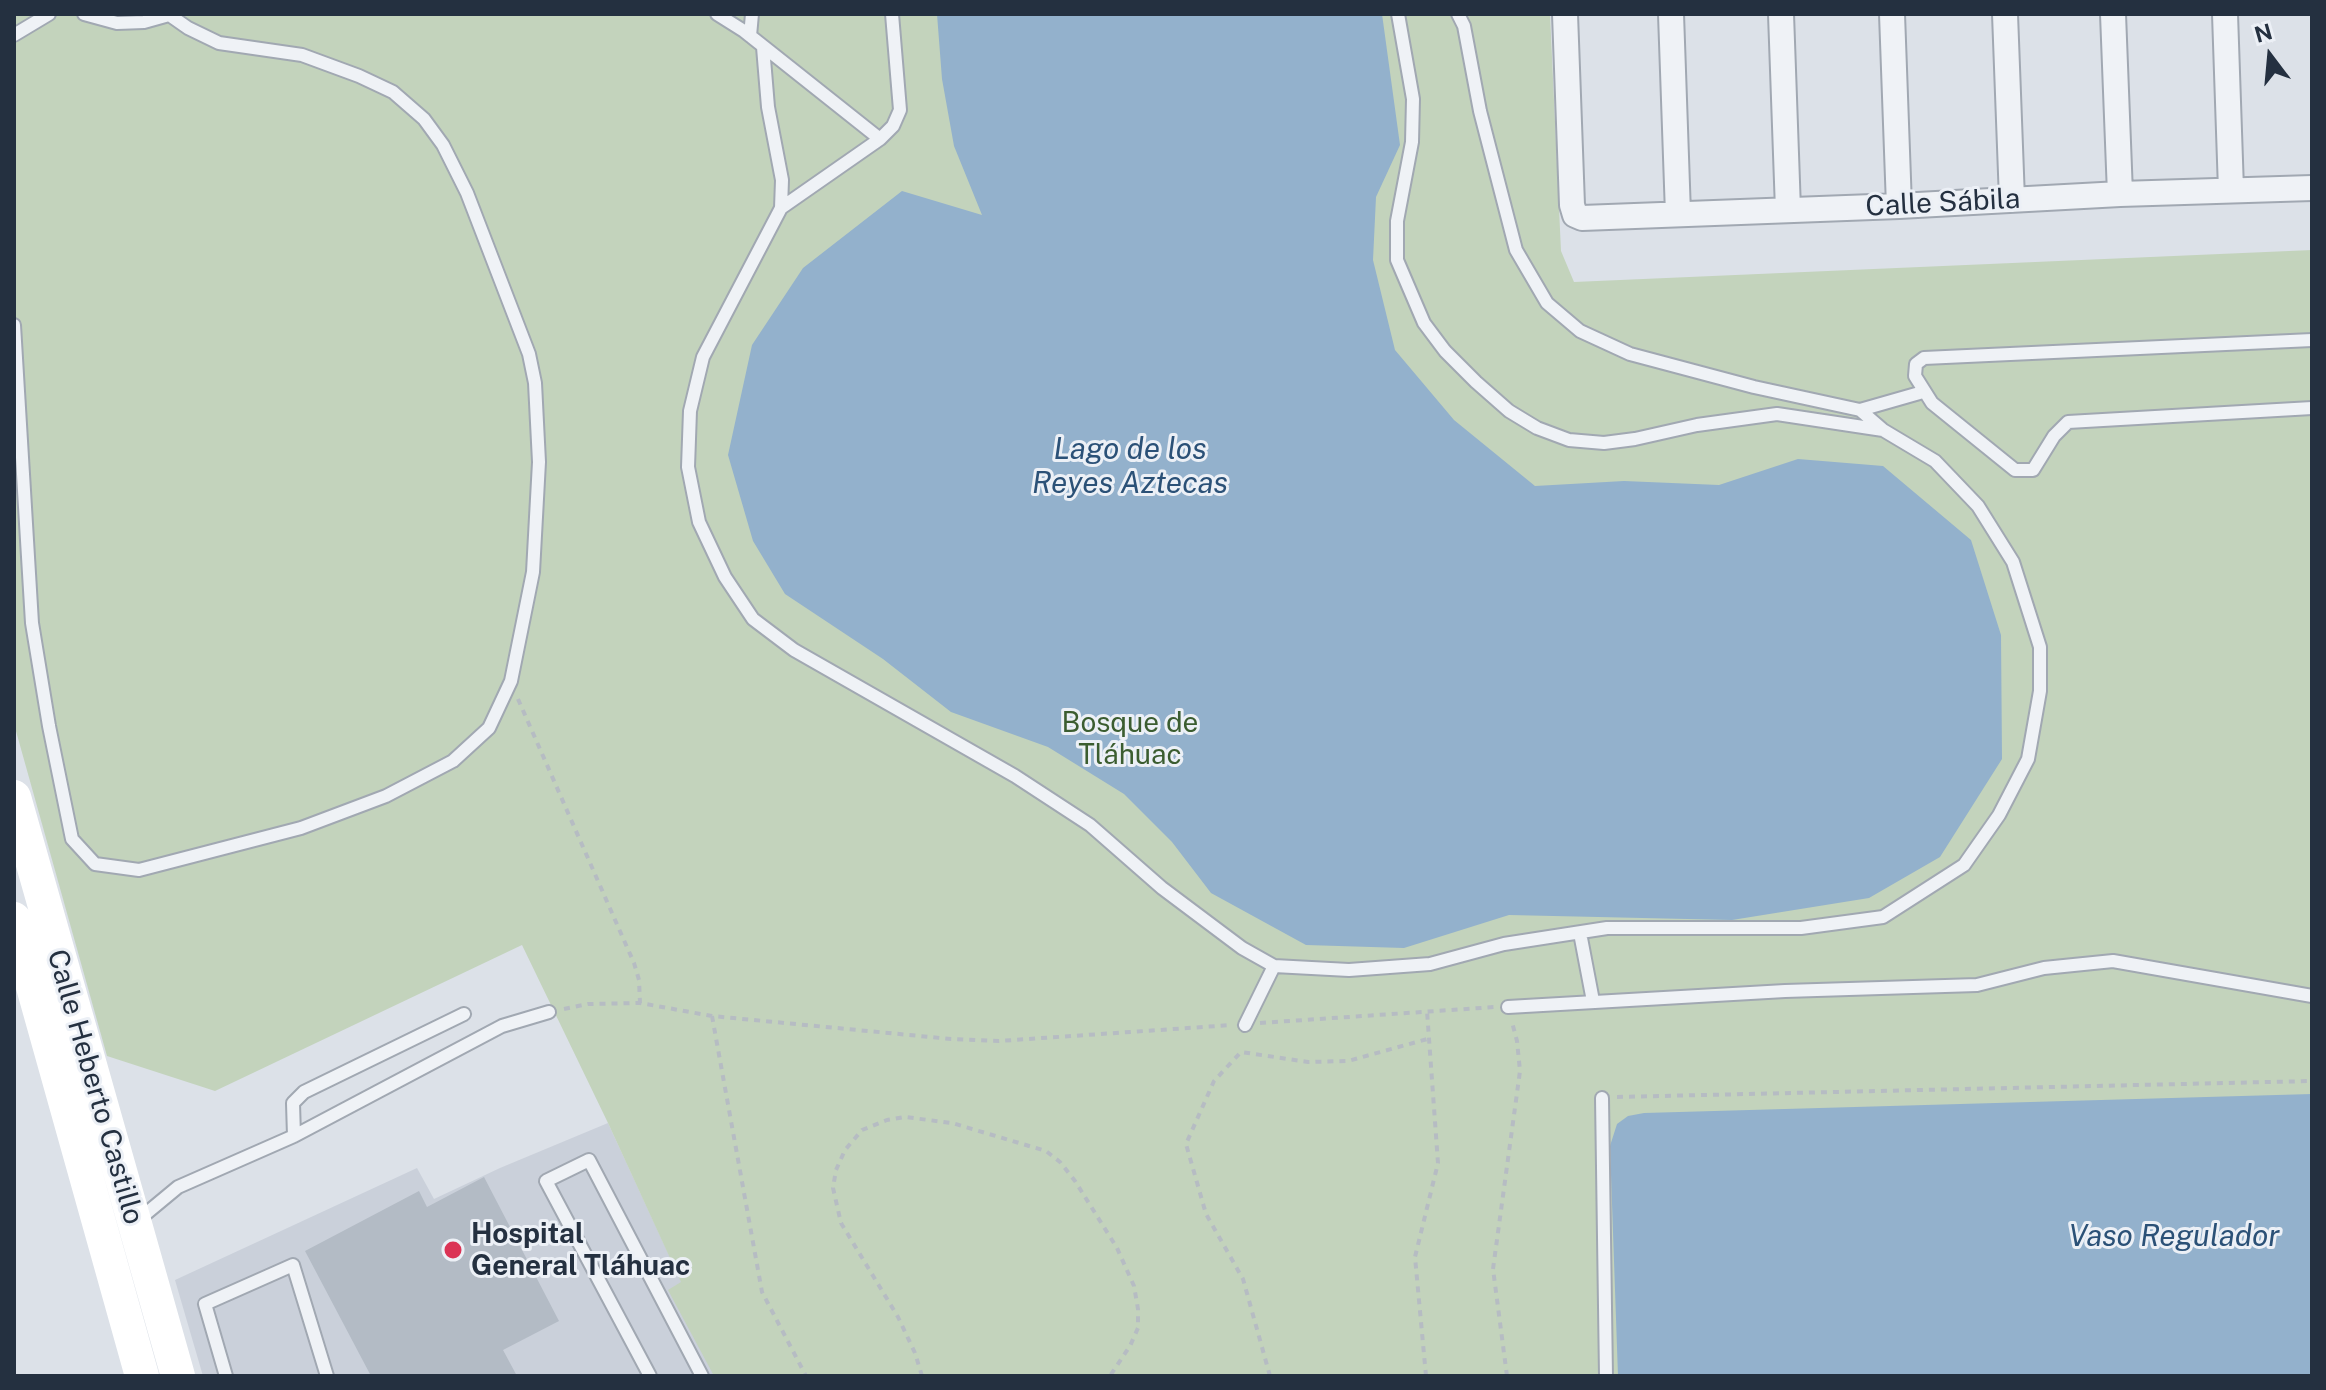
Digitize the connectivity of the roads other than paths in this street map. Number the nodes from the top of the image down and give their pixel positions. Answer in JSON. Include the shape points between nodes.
{"nodes":[{"id":1,"x":49,"y":14,"type":"edge"},
{"id":2,"x":84,"y":14,"type":"edge"},
{"id":3,"x":169,"y":14,"type":"edge"},
{"id":4,"x":717,"y":14,"type":"edge"},
{"id":5,"x":752,"y":14,"type":"edge"},
{"id":6,"x":892,"y":14,"type":"edge"},
{"id":7,"x":1398,"y":14,"type":"edge"},
{"id":8,"x":1458,"y":14,"type":"edge"},
{"id":9,"x":1565,"y":14,"type":"edge"},
{"id":10,"x":1671,"y":14,"type":"edge"},
{"id":11,"x":1781,"y":14,"type":"edge"},
{"id":12,"x":1892,"y":14,"type":"edge"},
{"id":13,"x":2005,"y":14,"type":"edge"},
{"id":14,"x":2113,"y":14,"type":"edge"},
{"id":15,"x":2225,"y":14,"type":"edge"},
{"id":16,"x":14,"y":35,"type":"edge"},
{"id":17,"x":750,"y":36,"type":"junction"},
{"id":18,"x":763,"y":47,"type":"junction"},
{"id":19,"x":880,"y":139,"type":"junction"},
{"id":20,"x":2312,"y":188,"type":"edge"},
{"id":21,"x":2231,"y":190,"type":"junction"},
{"id":22,"x":2120,"y":194,"type":"junction"},
{"id":23,"x":2012,"y":200,"type":"junction"},
{"id":24,"x":1899,"y":206,"type":"junction"},
{"id":25,"x":781,"y":208,"type":"junction"},
{"id":26,"x":1788,"y":210,"type":"junction"},
{"id":27,"x":1678,"y":214,"type":"junction"},
{"id":28,"x":14,"y":325,"type":"edge"},
{"id":29,"x":2312,"y":340,"type":"edge"},
{"id":30,"x":1923,"y":392,"type":"junction"},
{"id":31,"x":2312,"y":408,"type":"edge"},
{"id":32,"x":1860,"y":410,"type":"junction"},
{"id":33,"x":1883,"y":430,"type":"junction"},
{"id":34,"x":14,"y":797,"type":"edge"},
{"id":35,"x":14,"y":919,"type":"edge"},
{"id":36,"x":1580,"y":933,"type":"junction"},
{"id":37,"x":1274,"y":966,"type":"junction"},
{"id":38,"x":2312,"y":996,"type":"edge"},
{"id":39,"x":1593,"y":1001,"type":"junction"},
{"id":40,"x":1508,"y":1007,"type":"road end"},
{"id":41,"x":549,"y":1012,"type":"road end"},
{"id":42,"x":464,"y":1014,"type":"dead end"},
{"id":43,"x":1245,"y":1025,"type":"road end"},
{"id":44,"x":1602,"y":1098,"type":"road end"},
{"id":45,"x":294,"y":1136,"type":"junction"},
{"id":46,"x":134,"y":1224,"type":"junction"},
{"id":47,"x":150,"y":1277,"type":"junction"},
{"id":48,"x":117,"y":1287,"type":"junction"},
{"id":49,"x":142,"y":1376,"type":"edge"},
{"id":50,"x":178,"y":1376,"type":"edge"},
{"id":51,"x":226,"y":1376,"type":"edge"},
{"id":52,"x":327,"y":1376,"type":"edge"},
{"id":53,"x":650,"y":1376,"type":"edge"},
{"id":54,"x":702,"y":1376,"type":"edge"},
{"id":55,"x":1606,"y":1376,"type":"edge"}],
"edges":[{"from":1,"to":16,"type":"lane"},
{"from":2,"to":3,"type":"lane","via":[[117,23]]},
{"from":3,"to":28,"type":"lane","via":[[219,43],[302,55],[393,92],[424,119],[467,193],[529,354],[539,462],[533,572],[511,681],[489,728],[453,761],[386,796],[301,828],[139,870],[95,864],[72,839],[32,623]]},
{"from":4,"to":17,"type":"lane"},
{"from":5,"to":17,"type":"lane"},
{"from":6,"to":19,"type":"lane","via":[[900,110]]},
{"from":7,"to":33,"type":"lane","via":[[1413,99],[1397,260],[1424,323],[1445,351],[1498,401],[1537,428],[1592,442],[1777,414]]},
{"from":8,"to":32,"type":"lane","via":[[1516,250],[1547,303],[1580,331],[1630,354]]},
{"from":9,"to":27,"type":"street","name":"Calle Sábila","via":[[1575,215]]},
{"from":10,"to":27,"type":"street"},
{"from":11,"to":26,"type":"street"},
{"from":12,"to":24,"type":"street"},
{"from":13,"to":23,"type":"street"},
{"from":14,"to":22,"type":"street"},
{"from":15,"to":21,"type":"street"},
{"from":17,"to":18,"type":"lane"},
{"from":18,"to":19,"type":"lane"},
{"from":18,"to":25,"type":"lane","via":[[782,180]]},
{"from":19,"to":25,"type":"lane"},
{"from":20,"to":21,"type":"street","name":"Calle Sábila"},
{"from":21,"to":22,"type":"street","name":"Calle Sábila"},
{"from":22,"to":23,"type":"street","name":"Calle Sábila"},
{"from":23,"to":24,"type":"street","name":"Calle Sábila"},
{"from":24,"to":26,"type":"street","name":"Calle Sábila"},
{"from":25,"to":37,"type":"lane","via":[[703,357],[690,411],[688,467],[699,522],[725,577],[753,619],[794,650],[1015,776],[1090,825],[1173,897]]},
{"from":26,"to":27,"type":"street","name":"Calle Sábila"},
{"from":29,"to":30,"type":"lane","via":[[1924,358],[1916,364],[1915,376]]},
{"from":30,"to":31,"type":"lane","via":[[2015,470],[2033,470],[2068,422]]},
{"from":30,"to":32,"type":"lane"},
{"from":32,"to":33,"type":"lane"},
{"from":33,"to":36,"type":"lane","via":[[1935,461],[1978,506],[2013,562],[2040,647],[2040,691],[2028,759],[1999,815],[1964,865],[1883,917],[1801,928],[1607,928]]},
{"from":34,"to":46,"type":"main road","name":"Calle Heberto Castillo"},
{"from":35,"to":48,"type":"main road","name":"Calle Heberto Castillo"},
{"from":36,"to":37,"type":"lane","via":[[1504,944],[1430,964],[1349,970]]},
{"from":36,"to":39,"type":"lane"},
{"from":37,"to":43,"type":"lane"},
{"from":38,"to":39,"type":"lane","via":[[2113,961],[2044,968],[1977,985]]},
{"from":39,"to":40,"type":"lane"},
{"from":41,"to":45,"type":"lane","via":[[502,1026]]},
{"from":42,"to":45,"type":"lane","via":[[304,1092],[293,1103]]},
{"from":44,"to":55,"type":"lane"},
{"from":45,"to":46,"type":"lane","via":[[178,1187]]},
{"from":46,"to":47,"type":"main road","name":"Calle Heberto Castillo"},
{"from":47,"to":48,"type":"main road"},
{"from":47,"to":50,"type":"main road","name":"Calle Heberto Castillo"},
{"from":48,"to":49,"type":"main road","name":"Calle Heberto Castillo"},
{"from":51,"to":52,"type":"lane","via":[[205,1304],[293,1265]]},
{"from":53,"to":54,"type":"lane","via":[[546,1181],[589,1160]]}]}
